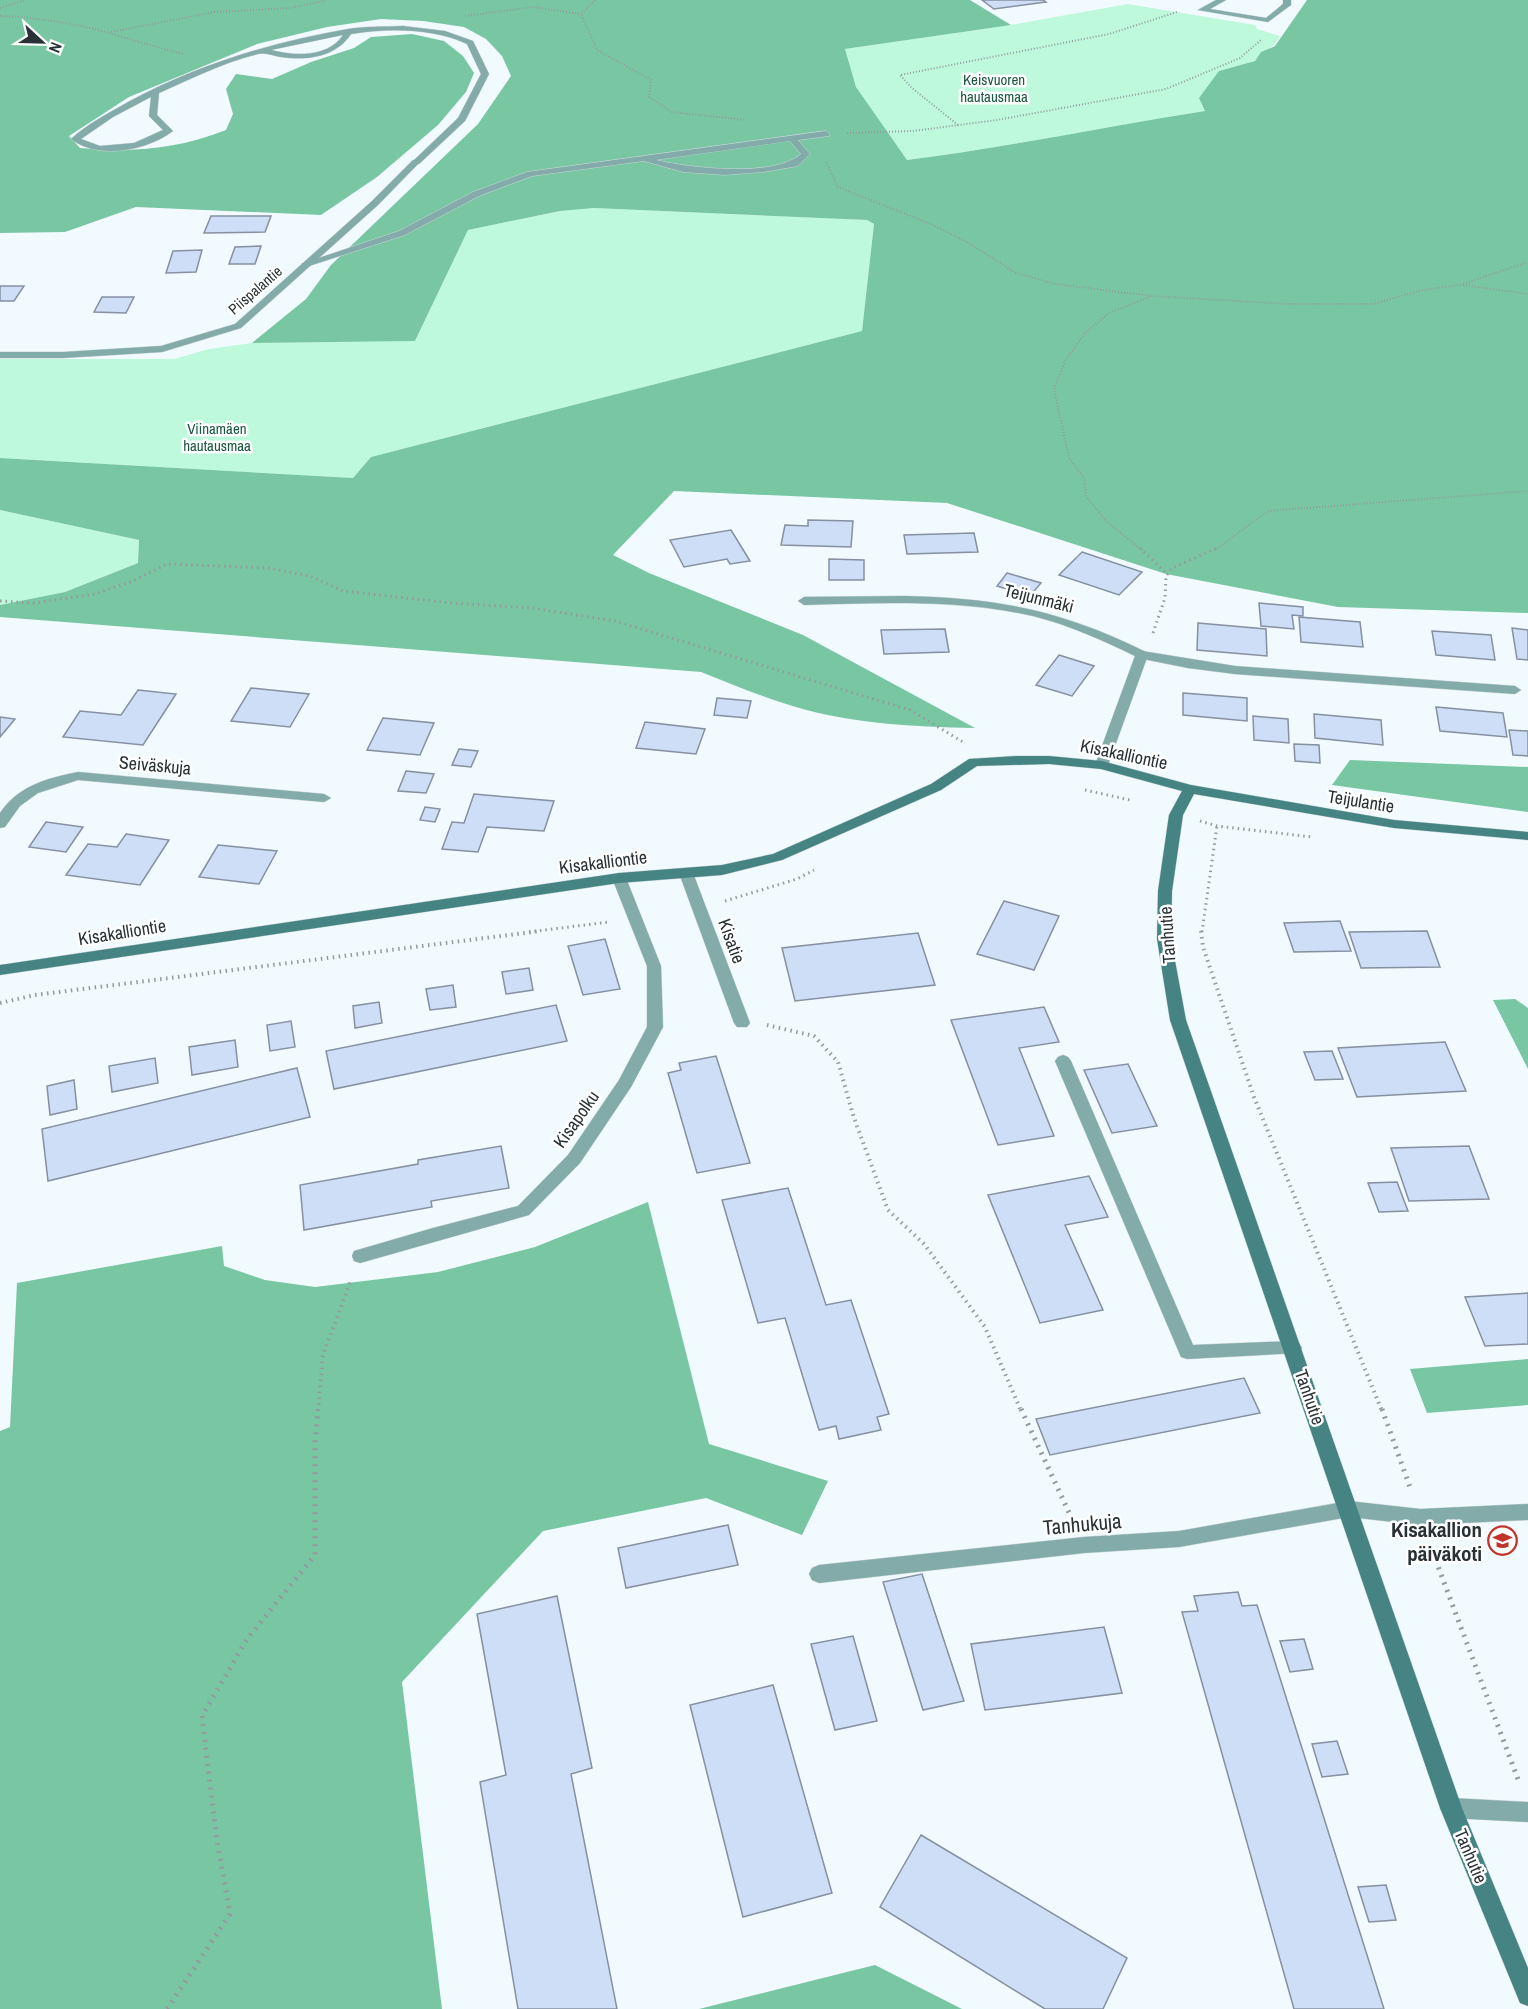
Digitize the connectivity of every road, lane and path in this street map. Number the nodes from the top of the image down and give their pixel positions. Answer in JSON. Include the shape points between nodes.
{"nodes":[{"id":1,"x":26,"y":0,"type":"edge"},
{"id":2,"x":327,"y":0,"type":"edge"},
{"id":3,"x":595,"y":0,"type":"edge"},
{"id":4,"x":1222,"y":0,"type":"edge"},
{"id":5,"x":1287,"y":0,"type":"edge"},
{"id":6,"x":0,"y":8,"type":"edge"},
{"id":7,"x":1177,"y":12,"type":"dead end"},
{"id":8,"x":581,"y":14,"type":"junction"},
{"id":9,"x":0,"y":16,"type":"edge"},
{"id":10,"x":422,"y":29,"type":"junction"},
{"id":11,"x":349,"y":31,"type":"junction"},
{"id":12,"x":110,"y":33,"type":"junction"},
{"id":13,"x":1263,"y":39,"type":"dead end"},
{"id":14,"x":263,"y":51,"type":"junction"},
{"id":15,"x":184,"y":54,"type":"dead end"},
{"id":16,"x":155,"y":92,"type":"junction"},
{"id":17,"x":752,"y":121,"type":"dead end"},
{"id":18,"x":958,"y":126,"type":"junction"},
{"id":19,"x":826,"y":134,"type":"joint"},
{"id":20,"x":803,"y":138,"type":"junction"},
{"id":21,"x":792,"y":140,"type":"junction"},
{"id":22,"x":638,"y":158,"type":"junction"},
{"id":23,"x":1528,"y":262,"type":"edge"},
{"id":24,"x":306,"y":264,"type":"junction"},
{"id":25,"x":1460,"y":285,"type":"junction"},
{"id":26,"x":1528,"y":294,"type":"edge"},
{"id":27,"x":1152,"y":296,"type":"junction"},
{"id":28,"x":0,"y":355,"type":"edge"},
{"id":29,"x":1528,"y":491,"type":"edge"},
{"id":30,"x":1167,"y":574,"type":"junction"},
{"id":31,"x":804,"y":600,"type":"dead end"},
{"id":32,"x":0,"y":601,"type":"edge"},
{"id":33,"x":1142,"y":655,"type":"junction"},
{"id":34,"x":1515,"y":690,"type":"dead end"},
{"id":35,"x":974,"y":762,"type":"junction"},
{"id":36,"x":1102,"y":765,"type":"junction"},
{"id":37,"x":1190,"y":789,"type":"junction"},
{"id":38,"x":324,"y":798,"type":"dead end"},
{"id":39,"x":1,"y":819,"type":"edge"},
{"id":40,"x":1217,"y":826,"type":"dead end"},
{"id":41,"x":1528,"y":836,"type":"edge"},
{"id":42,"x":686,"y":873,"type":"junction"},
{"id":43,"x":619,"y":878,"type":"junction"},
{"id":44,"x":0,"y":970,"type":"edge"},
{"id":45,"x":742,"y":1023,"type":"joint"},
{"id":46,"x":1063,"y":1061,"type":"dead end"},
{"id":47,"x":360,"y":1256,"type":"joint"},
{"id":48,"x":1293,"y":1348,"type":"junction"},
{"id":49,"x":1348,"y":1509,"type":"junction"},
{"id":50,"x":1528,"y":1512,"type":"edge"},
{"id":51,"x":1420,"y":1517,"type":"junction"},
{"id":52,"x":1084,"y":1545,"type":"junction"},
{"id":53,"x":819,"y":1574,"type":"dead end"},
{"id":54,"x":1520,"y":1785,"type":"dead end"},
{"id":55,"x":1451,"y":1808,"type":"junction"},
{"id":56,"x":1528,"y":1812,"type":"edge"},
{"id":57,"x":1528,"y":1995,"type":"edge"},
{"id":58,"x":167,"y":2009,"type":"edge"}],
"edges":[{"from":1,"to":6,"type":"path"},
{"from":2,"to":12,"type":"path","via":[[290,8],[214,12]]},
{"from":3,"to":8,"type":"path"},
{"from":4,"to":5,"type":"street","via":[[1202,10],[1268,20],[1287,5]]},
{"from":7,"to":18,"type":"path","via":[[1104,37],[900,75]]},
{"from":8,"to":10,"type":"path","via":[[533,7],[455,16]]},
{"from":8,"to":17,"type":"path","via":[[597,50],[651,80],[649,96],[672,112]]},
{"from":9,"to":12,"type":"path"},
{"from":10,"to":11,"type":"street"},
{"from":10,"to":24,"type":"street","name":"Piispalantie","via":[[447,33],[470,43],[485,74],[462,119]]},
{"from":11,"to":14,"type":"street","via":[[300,39]]},
{"from":11,"to":14,"type":"street","via":[[345,41],[331,50],[301,57]]},
{"from":12,"to":15,"type":"path"},
{"from":13,"to":18,"type":"path","via":[[1240,58],[1166,89]]},
{"from":14,"to":16,"type":"street"},
{"from":16,"to":16,"type":"street","via":[[100,120],[75,139],[99,149],[136,146],[169,131],[153,116]]},
{"from":18,"to":19,"type":"path"},
{"from":19,"to":20,"type":"street"},
{"from":20,"to":21,"type":"street"},
{"from":20,"to":27,"type":"path","via":[[822,156],[838,188],[933,225],[1016,273],[1055,284]]},
{"from":21,"to":22,"type":"street"},
{"from":21,"to":22,"type":"street","via":[[806,154],[795,164],[764,169],[683,169]]},
{"from":22,"to":24,"type":"street","via":[[530,174],[476,194],[402,233]]},
{"from":23,"to":25,"type":"path"},
{"from":24,"to":28,"type":"street","name":"Piispalantie","via":[[238,326],[162,349]]},
{"from":25,"to":26,"type":"path"},
{"from":25,"to":27,"type":"path","via":[[1422,290],[1373,304],[1288,304]]},
{"from":27,"to":30,"type":"path","via":[[1109,313],[1086,332],[1065,361],[1054,390],[1069,458],[1084,478],[1086,496],[1107,522]]},
{"from":29,"to":30,"type":"path","via":[[1268,511],[1212,552],[1172,568]]},
{"from":30,"to":33,"type":"path","via":[[1157,625]]},
{"from":31,"to":33,"type":"street","name":"Teijunmäki","via":[[996,606],[1065,621]]},
{"from":32,"to":35,"type":"path","via":[[33,603],[95,594],[167,564],[219,564],[310,576],[344,591],[532,608],[615,621],[910,710],[959,738],[973,753]]},
{"from":33,"to":34,"type":"street","name":"Teijunmäki","via":[[1222,670]]},
{"from":33,"to":36,"type":"street"},
{"from":35,"to":36,"type":"street","name":"Kisakalliontie","via":[[1049,760]]},
{"from":35,"to":42,"type":"street","name":"Kisakalliontie","via":[[936,787],[777,857],[722,870]]},
{"from":36,"to":37,"type":"street","name":"Kisakalliontie"},
{"from":37,"to":41,"type":"street","name":"Teijulantie","via":[[1395,824]]},
{"from":37,"to":48,"type":"street","name":"Tanhutie","via":[[1176,815],[1165,891],[1164,939],[1178,1020]]},
{"from":38,"to":39,"type":"street","name":"Seiväskuja","via":[[78,776],[50,781],[24,794]]},
{"from":40,"to":51,"type":"path","via":[[1201,926],[1203,948],[1254,1097],[1380,1404]]},
{"from":42,"to":43,"type":"street","name":"Kisakalliontie"},
{"from":42,"to":45,"type":"street","name":"Kisatie"},
{"from":43,"to":44,"type":"street","name":"Kisakalliontie"},
{"from":43,"to":47,"type":"street","name":"Kisapolku","via":[[654,966],[655,1027],[625,1083],[574,1159],[523,1211]]},
{"from":45,"to":52,"type":"path","via":[[779,1026],[814,1036],[838,1062],[888,1210],[924,1244],[985,1327]]},
{"from":46,"to":48,"type":"street","via":[[1187,1352]]},
{"from":47,"to":58,"type":"path","via":[[323,1355],[315,1444],[315,1555],[247,1639],[202,1716],[230,1914]]},
{"from":48,"to":49,"type":"street","name":"Tanhutie"},
{"from":49,"to":51,"type":"street","name":"Tanhukuja"},
{"from":49,"to":52,"type":"street","name":"Tanhukuja","via":[[1179,1539]]},
{"from":49,"to":55,"type":"street","name":"Tanhutie"},
{"from":50,"to":51,"type":"street","name":"Tanhukuja"},
{"from":51,"to":54,"type":"path"},
{"from":52,"to":53,"type":"street","name":"Tanhukuja"},
{"from":55,"to":56,"type":"street"},
{"from":55,"to":57,"type":"street","name":"Tanhutie"}]}
